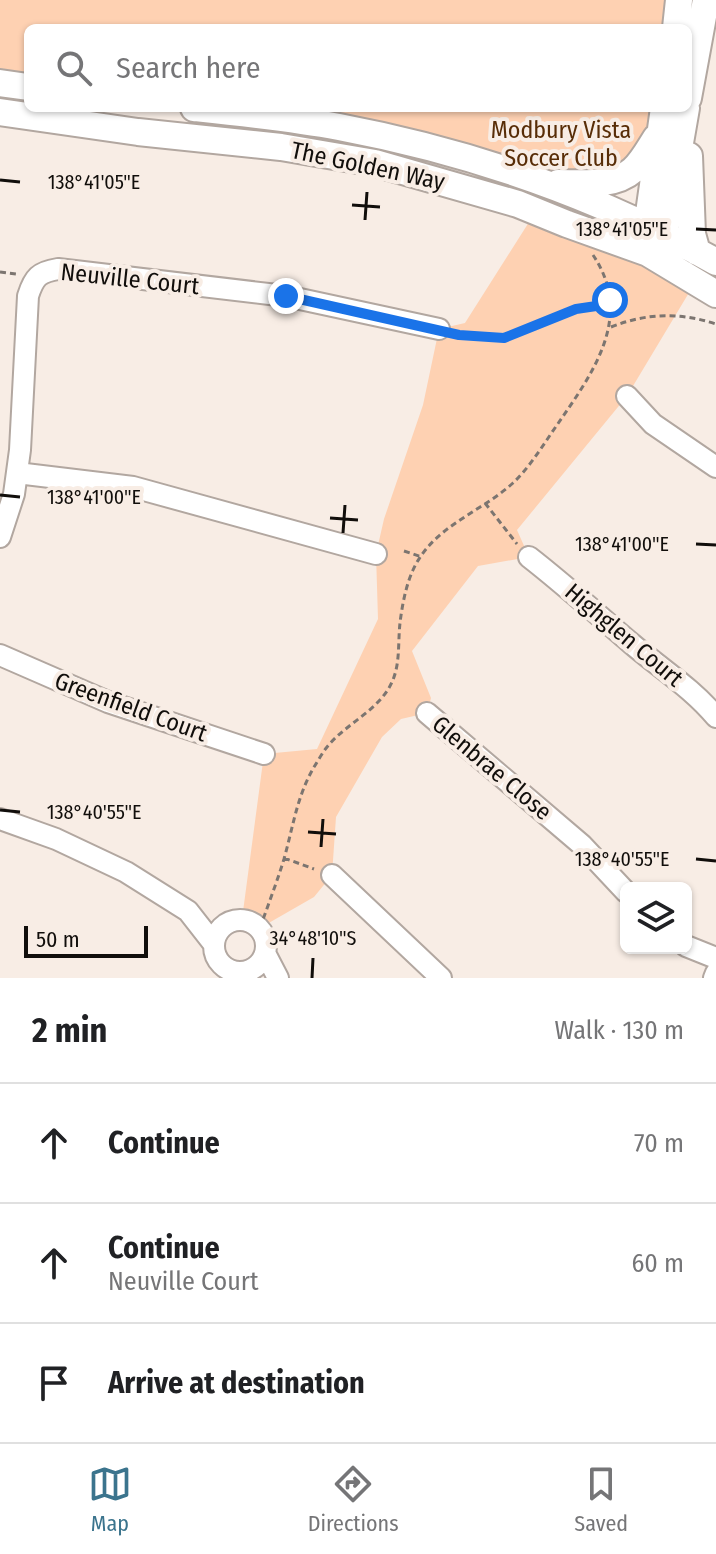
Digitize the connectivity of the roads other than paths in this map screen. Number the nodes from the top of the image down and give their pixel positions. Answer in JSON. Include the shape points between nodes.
{"nodes":[{"id":1,"x":679,"y":0,"type":"edge"},
{"id":2,"x":706,"y":0,"type":"edge"},
{"id":3,"x":676,"y":24,"type":"edge"},
{"id":4,"x":692,"y":76,"type":"edge"},
{"id":5,"x":0,"y":83,"type":"edge"},
{"id":6,"x":24,"y":86,"type":"edge"},
{"id":7,"x":0,"y":112,"type":"edge"},
{"id":8,"x":228,"y":112,"type":"edge"},
{"id":9,"x":686,"y":112,"type":"edge"},
{"id":10,"x":687,"y":112,"type":"edge"},
{"id":11,"x":662,"y":119,"type":"edge"},
{"id":12,"x":546,"y":184,"type":"junction"},
{"id":13,"x":653,"y":238,"type":"junction"},
{"id":14,"x":707,"y":257,"type":"edge"},
{"id":15,"x":716,"y":294,"type":"edge"},
{"id":16,"x":439,"y":329,"type":"road end"},
{"id":17,"x":627,"y":396,"type":"dead end"},
{"id":18,"x":716,"y":467,"type":"edge"},
{"id":19,"x":17,"y":473,"type":"junction"},
{"id":20,"x":0,"y":537,"type":"edge"},
{"id":21,"x":376,"y":554,"type":"dead end"},
{"id":22,"x":529,"y":557,"type":"road end"},
{"id":23,"x":0,"y":655,"type":"edge"},
{"id":24,"x":427,"y":713,"type":"dead end"},
{"id":25,"x":716,"y":717,"type":"edge"},
{"id":26,"x":264,"y":754,"type":"dead end"},
{"id":27,"x":0,"y":819,"type":"edge"},
{"id":28,"x":332,"y":875,"type":"road end"},
{"id":29,"x":620,"y":886,"type":"edge"},
{"id":30,"x":188,"y":911,"type":"junction"},
{"id":31,"x":225,"y":923,"type":"junction"},
{"id":32,"x":692,"y":948,"type":"edge"},
{"id":33,"x":214,"y":950,"type":"junction"},
{"id":34,"x":265,"y":953,"type":"junction"},
{"id":35,"x":716,"y":958,"type":"edge"},
{"id":36,"x":243,"y":975,"type":"edge"},
{"id":37,"x":210,"y":978,"type":"edge"},
{"id":38,"x":278,"y":978,"type":"edge"},
{"id":39,"x":441,"y":978,"type":"edge"}],
"edges":[{"from":1,"to":3,"type":"main road"},
{"from":2,"to":4,"type":"main road"},
{"from":5,"to":6,"type":"main road"},
{"from":7,"to":13,"type":"main road","name":"The Golden Way","via":[[344,157],[408,171],[574,226]]},
{"from":8,"to":12,"type":"main road","name":"The Golden Way","via":[[371,133]]},
{"from":9,"to":13,"type":"main road"},
{"from":10,"to":14,"type":"main road","via":[[692,234]]},
{"from":11,"to":12,"type":"main road","via":[[639,163],[625,176]]},
{"from":11,"to":13,"type":"main road"},
{"from":12,"to":13,"type":"main road","name":"The Golden Way"},
{"from":13,"to":14,"type":"main road","name":"The Golden Way"},
{"from":13,"to":15,"type":"main road","name":"The Golden Way","via":[[677,269]]},
{"from":16,"to":19,"type":"street","name":"Neuville Court","via":[[286,296],[46,271],[32,283],[28,296]]},
{"from":17,"to":18,"type":"street","via":[[653,424]]},
{"from":19,"to":20,"type":"street","name":"Neuville Court"},
{"from":19,"to":21,"type":"street","via":[[133,487]]},
{"from":22,"to":25,"type":"street","name":"Highglen Court"},
{"from":23,"to":26,"type":"street","name":"Greenfield Court","via":[[108,702]]},
{"from":24,"to":29,"type":"street","name":"Glenbrae Close","via":[[582,845]]},
{"from":27,"to":30,"type":"street","via":[[96,857]]},
{"from":28,"to":39,"type":"street"},
{"from":30,"to":31,"type":"street"},
{"from":30,"to":33,"type":"street"},
{"from":31,"to":33,"type":"street"},
{"from":31,"to":34,"type":"street","via":[[242,919],[260,928]]},
{"from":32,"to":35,"type":"street"},
{"from":33,"to":36,"type":"street","via":[[224,967]]},
{"from":33,"to":37,"type":"street"},
{"from":34,"to":36,"type":"street"},
{"from":34,"to":38,"type":"street"}]}
